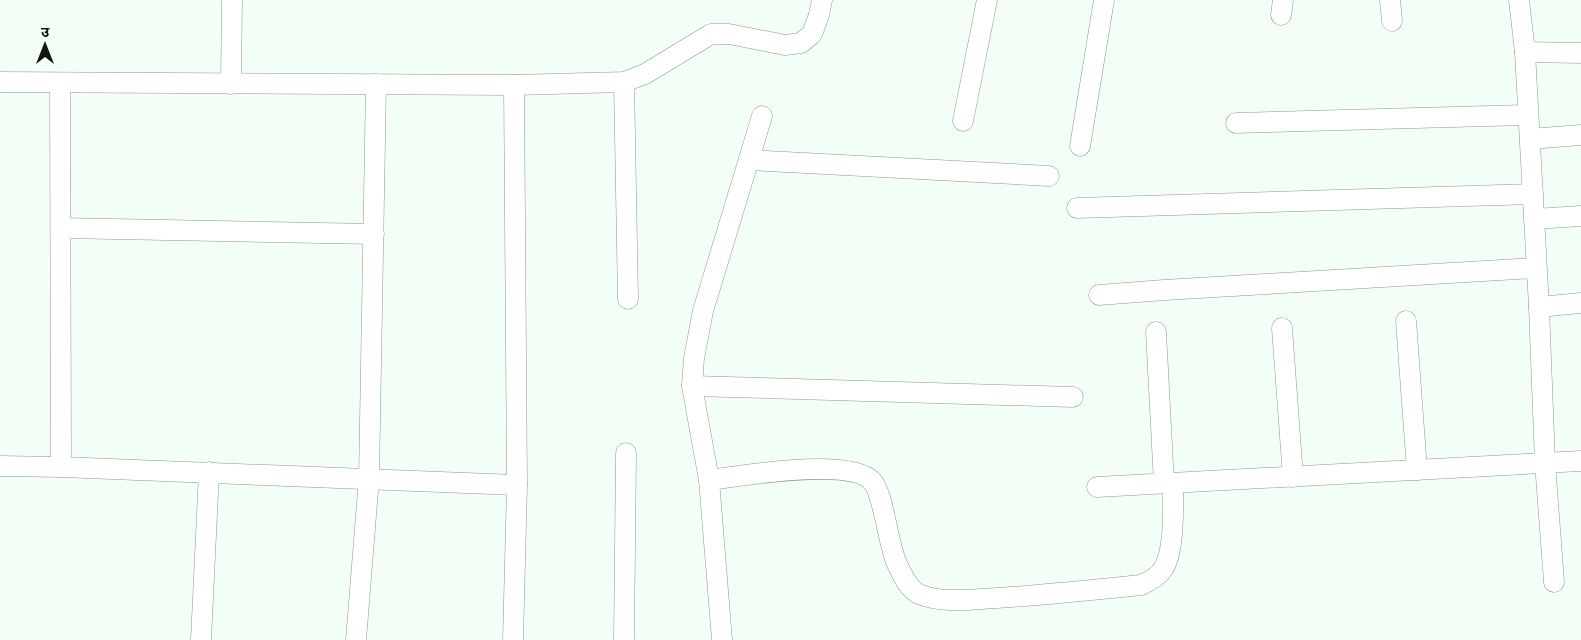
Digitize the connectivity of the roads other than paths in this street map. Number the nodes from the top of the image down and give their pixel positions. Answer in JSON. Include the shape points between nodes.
{"nodes":[{"id":1,"x":232,"y":0,"type":"edge"},
{"id":2,"x":822,"y":0,"type":"edge"},
{"id":3,"x":986,"y":0,"type":"edge"},
{"id":4,"x":1104,"y":0,"type":"edge"},
{"id":5,"x":1390,"y":0,"type":"edge"},
{"id":6,"x":1519,"y":0,"type":"edge"},
{"id":7,"x":1392,"y":21,"type":"dead end"},
{"id":8,"x":1525,"y":52,"type":"junction"},
{"id":9,"x":1581,"y":53,"type":"edge"},
{"id":10,"x":0,"y":82,"type":"edge"},
{"id":11,"x":624,"y":82,"type":"junction"},
{"id":12,"x":60,"y":83,"type":"junction"},
{"id":13,"x":230,"y":84,"type":"junction"},
{"id":14,"x":376,"y":84,"type":"junction"},
{"id":15,"x":514,"y":85,"type":"junction"},
{"id":16,"x":1528,"y":115,"type":"junction"},
{"id":17,"x":762,"y":116,"type":"dead end"},
{"id":18,"x":963,"y":121,"type":"dead end"},
{"id":19,"x":1236,"y":123,"type":"dead end"},
{"id":20,"x":1581,"y":135,"type":"edge"},
{"id":21,"x":1530,"y":139,"type":"junction"},
{"id":22,"x":1080,"y":146,"type":"dead end"},
{"id":23,"x":749,"y":160,"type":"junction"},
{"id":24,"x":1049,"y":176,"type":"dead end"},
{"id":25,"x":1532,"y":194,"type":"junction"},
{"id":26,"x":1077,"y":208,"type":"dead end"},
{"id":27,"x":1581,"y":216,"type":"edge"},
{"id":28,"x":1534,"y":219,"type":"junction"},
{"id":29,"x":61,"y":228,"type":"junction"},
{"id":30,"x":374,"y":234,"type":"junction"},
{"id":31,"x":1536,"y":268,"type":"junction"},
{"id":32,"x":1099,"y":296,"type":"dead end"},
{"id":33,"x":628,"y":299,"type":"dead end"},
{"id":34,"x":1581,"y":303,"type":"edge"},
{"id":35,"x":1539,"y":307,"type":"junction"},
{"id":36,"x":1406,"y":321,"type":"dead end"},
{"id":37,"x":1282,"y":328,"type":"dead end"},
{"id":38,"x":1156,"y":332,"type":"dead end"},
{"id":39,"x":692,"y":386,"type":"junction"},
{"id":40,"x":1073,"y":397,"type":"dead end"},
{"id":41,"x":626,"y":453,"type":"dead end"},
{"id":42,"x":1581,"y":460,"type":"edge"},
{"id":43,"x":1545,"y":463,"type":"junction"},
{"id":44,"x":0,"y":466,"type":"edge"},
{"id":45,"x":61,"y":467,"type":"junction"},
{"id":46,"x":1417,"y":470,"type":"junction"},
{"id":47,"x":209,"y":472,"type":"junction"},
{"id":48,"x":1293,"y":477,"type":"junction"},
{"id":49,"x":369,"y":478,"type":"junction"},
{"id":50,"x":709,"y":480,"type":"junction"},
{"id":51,"x":1168,"y":483,"type":"junction"},
{"id":52,"x":517,"y":485,"type":"junction"},
{"id":53,"x":1097,"y":487,"type":"dead end"},
{"id":54,"x":1554,"y":582,"type":"dead end"},
{"id":55,"x":201,"y":640,"type":"edge"},
{"id":56,"x":356,"y":640,"type":"edge"},
{"id":57,"x":513,"y":640,"type":"edge"},
{"id":58,"x":624,"y":640,"type":"edge"},
{"id":59,"x":722,"y":640,"type":"edge"}],
"edges":[{"from":1,"to":13,"type":"street"},
{"from":2,"to":11,"type":"street","via":[[812,34],[801,43],[785,45],[729,34],[711,34],[645,74]]},
{"from":3,"to":18,"type":"street"},
{"from":4,"to":22,"type":"street"},
{"from":5,"to":7,"type":"street"},
{"from":6,"to":8,"type":"street"},
{"from":8,"to":9,"type":"street"},
{"from":8,"to":16,"type":"street"},
{"from":10,"to":12,"type":"street"},
{"from":11,"to":15,"type":"street"},
{"from":11,"to":33,"type":"street"},
{"from":12,"to":13,"type":"street"},
{"from":12,"to":29,"type":"street"},
{"from":13,"to":14,"type":"street"},
{"from":14,"to":15,"type":"street"},
{"from":14,"to":30,"type":"street"},
{"from":15,"to":52,"type":"street"},
{"from":16,"to":19,"type":"street"},
{"from":16,"to":21,"type":"street"},
{"from":17,"to":23,"type":"street"},
{"from":20,"to":21,"type":"street"},
{"from":21,"to":25,"type":"street"},
{"from":23,"to":24,"type":"street"},
{"from":23,"to":39,"type":"street","via":[[703,311]]},
{"from":25,"to":26,"type":"street"},
{"from":25,"to":28,"type":"street"},
{"from":27,"to":28,"type":"street"},
{"from":28,"to":31,"type":"street"},
{"from":29,"to":30,"type":"street"},
{"from":29,"to":45,"type":"street"},
{"from":30,"to":49,"type":"street"},
{"from":31,"to":32,"type":"street"},
{"from":31,"to":35,"type":"street"},
{"from":34,"to":35,"type":"street"},
{"from":35,"to":43,"type":"street"},
{"from":36,"to":46,"type":"street"},
{"from":37,"to":48,"type":"street"},
{"from":38,"to":51,"type":"street"},
{"from":39,"to":40,"type":"street"},
{"from":39,"to":50,"type":"street"},
{"from":41,"to":58,"type":"street"},
{"from":42,"to":43,"type":"street"},
{"from":43,"to":46,"type":"street"},
{"from":43,"to":54,"type":"street"},
{"from":44,"to":45,"type":"street"},
{"from":45,"to":47,"type":"street"},
{"from":46,"to":48,"type":"street"},
{"from":47,"to":49,"type":"street"},
{"from":47,"to":55,"type":"street"},
{"from":48,"to":51,"type":"street"},
{"from":49,"to":52,"type":"street"},
{"from":49,"to":56,"type":"street"},
{"from":50,"to":51,"type":"street","via":[[778,471],[839,470],[861,474],[872,481],[878,492],[895,560],[907,583],[917,594],[959,600],[1141,586],[1150,581],[1162,570],[1172,535]]},
{"from":50,"to":59,"type":"street"},
{"from":51,"to":53,"type":"street"},
{"from":52,"to":57,"type":"street"}]}
